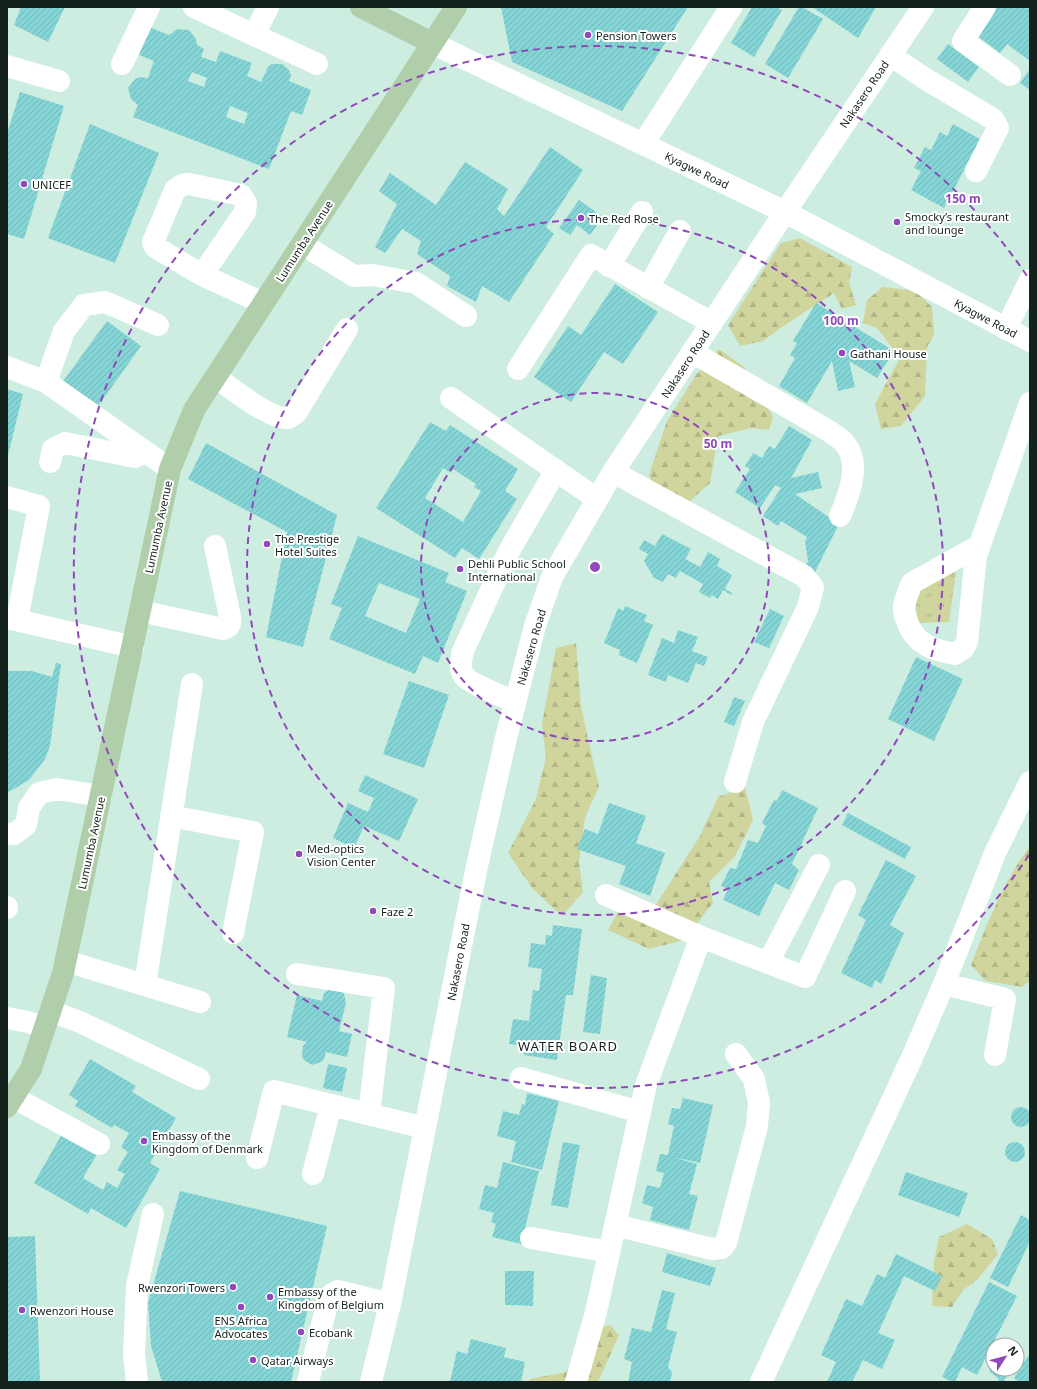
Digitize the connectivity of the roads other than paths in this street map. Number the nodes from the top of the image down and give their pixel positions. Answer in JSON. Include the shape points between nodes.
{"nodes":[{"id":1,"x":149,"y":7,"type":"edge"},
{"id":2,"x":194,"y":7,"type":"edge"},
{"id":3,"x":268,"y":7,"type":"edge"},
{"id":4,"x":360,"y":7,"type":"edge"},
{"id":5,"x":456,"y":7,"type":"edge"},
{"id":6,"x":731,"y":7,"type":"edge"},
{"id":7,"x":923,"y":7,"type":"edge"},
{"id":8,"x":985,"y":7,"type":"edge"},
{"id":9,"x":254,"y":35,"type":"junction"},
{"id":10,"x":432,"y":43,"type":"junction"},
{"id":11,"x":890,"y":55,"type":"junction"},
{"id":12,"x":122,"y":64,"type":"dead end"},
{"id":13,"x":317,"y":64,"type":"dead end"},
{"id":14,"x":7,"y":66,"type":"edge"},
{"id":15,"x":1010,"y":75,"type":"dead end"},
{"id":16,"x":59,"y":81,"type":"dead end"},
{"id":17,"x":643,"y":144,"type":"junction"},
{"id":18,"x":976,"y":171,"type":"dead end"},
{"id":19,"x":642,"y":212,"type":"dead end"},
{"id":20,"x":785,"y":212,"type":"junction"},
{"id":21,"x":680,"y":231,"type":"dead end"},
{"id":22,"x":302,"y":244,"type":"junction"},
{"id":23,"x":609,"y":266,"type":"junction"},
{"id":24,"x":202,"y":275,"type":"junction"},
{"id":25,"x":1030,"y":280,"type":"edge"},
{"id":26,"x":648,"y":288,"type":"junction"},
{"id":27,"x":263,"y":303,"type":"junction"},
{"id":28,"x":466,"y":316,"type":"dead end"},
{"id":29,"x":712,"y":323,"type":"junction"},
{"id":30,"x":158,"y":325,"type":"dead end"},
{"id":31,"x":347,"y":329,"type":"dead end"},
{"id":32,"x":1006,"y":329,"type":"junction"},
{"id":33,"x":1030,"y":341,"type":"edge"},
{"id":34,"x":692,"y":352,"type":"junction"},
{"id":35,"x":7,"y":367,"type":"edge"},
{"id":36,"x":518,"y":369,"type":"dead end"},
{"id":37,"x":216,"y":377,"type":"junction"},
{"id":38,"x":46,"y":382,"type":"junction"},
{"id":39,"x":451,"y":398,"type":"dead end"},
{"id":40,"x":1030,"y":403,"type":"edge"},
{"id":41,"x":146,"y":452,"type":"junction"},
{"id":42,"x":50,"y":462,"type":"dead end"},
{"id":43,"x":170,"y":469,"type":"junction"},
{"id":44,"x":556,"y":470,"type":"junction"},
{"id":45,"x":613,"y":472,"type":"junction"},
{"id":46,"x":7,"y":497,"type":"edge"},
{"id":47,"x":597,"y":499,"type":"junction"},
{"id":48,"x":840,"y":516,"type":"dead end"},
{"id":49,"x":980,"y":545,"type":"junction"},
{"id":50,"x":215,"y":546,"type":"dead end"},
{"id":51,"x":140,"y":611,"type":"junction"},
{"id":52,"x":12,"y":619,"type":"edge"},
{"id":53,"x":133,"y":647,"type":"junction"},
{"id":54,"x":192,"y":684,"type":"dead end"},
{"id":55,"x":515,"y":702,"type":"junction"},
{"id":56,"x":735,"y":782,"type":"dead end"},
{"id":57,"x":1030,"y":782,"type":"edge"},
{"id":58,"x":101,"y":796,"type":"junction"},
{"id":59,"x":171,"y":816,"type":"junction"},
{"id":60,"x":7,"y":834,"type":"edge"},
{"id":61,"x":819,"y":865,"type":"dead end"},
{"id":62,"x":845,"y":891,"type":"dead end"},
{"id":63,"x":606,"y":895,"type":"dead end"},
{"id":64,"x":233,"y":933,"type":"dead end"},
{"id":65,"x":702,"y":937,"type":"junction"},
{"id":66,"x":66,"y":961,"type":"junction"},
{"id":67,"x":769,"y":961,"type":"junction"},
{"id":68,"x":297,"y":974,"type":"dead end"},
{"id":69,"x":944,"y":984,"type":"junction"},
{"id":70,"x":145,"y":985,"type":"junction"},
{"id":71,"x":200,"y":1002,"type":"dead end"},
{"id":72,"x":7,"y":1018,"type":"edge"},
{"id":73,"x":47,"y":1020,"type":"junction"},
{"id":74,"x":736,"y":1054,"type":"dead end"},
{"id":75,"x":996,"y":1055,"type":"dead end"},
{"id":76,"x":521,"y":1078,"type":"dead end"},
{"id":77,"x":199,"y":1079,"type":"dead end"},
{"id":78,"x":10,"y":1102,"type":"edge"},
{"id":79,"x":331,"y":1105,"type":"junction"},
{"id":80,"x":640,"y":1112,"type":"junction"},
{"id":81,"x":369,"y":1114,"type":"junction"},
{"id":82,"x":426,"y":1128,"type":"junction"},
{"id":83,"x":99,"y":1144,"type":"dead end"},
{"id":84,"x":257,"y":1158,"type":"dead end"},
{"id":85,"x":314,"y":1174,"type":"dead end"},
{"id":86,"x":153,"y":1214,"type":"dead end"},
{"id":87,"x":615,"y":1225,"type":"junction"},
{"id":88,"x":531,"y":1238,"type":"dead end"},
{"id":89,"x":609,"y":1252,"type":"junction"},
{"id":90,"x":390,"y":1304,"type":"junction"},
{"id":91,"x":137,"y":1382,"type":"edge"},
{"id":92,"x":308,"y":1382,"type":"edge"},
{"id":93,"x":371,"y":1382,"type":"edge"},
{"id":94,"x":576,"y":1382,"type":"edge"},
{"id":95,"x":761,"y":1382,"type":"edge"}],
"edges":[{"from":1,"to":12,"type":"street"},
{"from":2,"to":9,"type":"street"},
{"from":3,"to":9,"type":"street"},
{"from":4,"to":10,"type":"main road","name":"Kyagwe Road"},
{"from":5,"to":10,"type":"main road","name":"Lumumba Avenue"},
{"from":6,"to":17,"type":"street"},
{"from":7,"to":11,"type":"street","name":"Nakasero Road"},
{"from":8,"to":15,"type":"street","via":[[963,41]]},
{"from":9,"to":13,"type":"street"},
{"from":10,"to":17,"type":"street","name":"Kyagwe Road"},
{"from":10,"to":22,"type":"main road","name":"Lumumba Avenue"},
{"from":11,"to":18,"type":"street","via":[[996,123],[998,128]]},
{"from":11,"to":20,"type":"street","name":"Nakasero Road"},
{"from":14,"to":16,"type":"street"},
{"from":17,"to":20,"type":"street","name":"Kyagwe Road"},
{"from":19,"to":23,"type":"street"},
{"from":20,"to":29,"type":"street","name":"Nakasero Road"},
{"from":20,"to":32,"type":"street","name":"Kyagwe Road"},
{"from":21,"to":26,"type":"street"},
{"from":22,"to":27,"type":"main road","name":"Lumumba Avenue"},
{"from":22,"to":28,"type":"street","via":[[354,276],[373,275],[416,283]]},
{"from":23,"to":26,"type":"street"},
{"from":23,"to":36,"type":"street","via":[[591,255]]},
{"from":24,"to":24,"type":"street","via":[[155,247],[154,242],[175,190],[182,185],[190,184],[241,195],[246,203],[245,212]]},
{"from":24,"to":27,"type":"street"},
{"from":25,"to":32,"type":"street"},
{"from":26,"to":29,"type":"street"},
{"from":27,"to":37,"type":"main road","name":"Lumumba Avenue"},
{"from":29,"to":34,"type":"street","name":"Nakasero Road"},
{"from":30,"to":38,"type":"street","via":[[105,302],[84,305],[64,331]]},
{"from":31,"to":37,"type":"street","via":[[296,413],[289,418],[282,418],[250,403]]},
{"from":32,"to":33,"type":"street","name":"Kyagwe Road"},
{"from":34,"to":45,"type":"street","name":"Nakasero Road"},
{"from":34,"to":48,"type":"street","via":[[829,430],[846,445],[854,466]]},
{"from":35,"to":38,"type":"street"},
{"from":37,"to":43,"type":"main road","name":"Lumumba Avenue","via":[[194,410]]},
{"from":38,"to":41,"type":"street"},
{"from":39,"to":44,"type":"street"},
{"from":40,"to":49,"type":"street"},
{"from":41,"to":42,"type":"street","via":[[135,457],[65,443],[53,449]]},
{"from":41,"to":43,"type":"street"},
{"from":43,"to":51,"type":"main road","name":"Lumumba Avenue"},
{"from":44,"to":47,"type":"street"},
{"from":44,"to":55,"type":"street","via":[[508,553],[463,651],[460,663],[464,676]]},
{"from":45,"to":47,"type":"street","name":"Nakasero Road"},
{"from":45,"to":56,"type":"street","via":[[804,576],[812,587],[808,607],[753,722]]},
{"from":46,"to":52,"type":"street","via":[[39,506]]},
{"from":47,"to":55,"type":"street","name":"Nakasero Road","via":[[552,577],[535,626]]},
{"from":49,"to":49,"type":"street","via":[[976,556],[966,642],[963,649],[955,654],[943,652],[918,641],[904,615],[904,606],[912,583]]},
{"from":50,"to":51,"type":"street","via":[[231,623],[228,628],[223,630]]},
{"from":51,"to":53,"type":"main road","name":"Lumumba Avenue"},
{"from":52,"to":53,"type":"street"},
{"from":53,"to":58,"type":"main road","name":"Lumumba Avenue"},
{"from":54,"to":59,"type":"street"},
{"from":55,"to":82,"type":"street","name":"Nakasero Road","via":[[477,866]]},
{"from":57,"to":69,"type":"street","via":[[994,853]]},
{"from":58,"to":60,"type":"street","via":[[57,789],[39,793],[29,808],[26,825],[14,834]]},
{"from":58,"to":66,"type":"main road","name":"Lumumba Avenue"},
{"from":59,"to":64,"type":"street","via":[[253,832]]},
{"from":59,"to":70,"type":"street"},
{"from":61,"to":67,"type":"street"},
{"from":62,"to":67,"type":"street","via":[[805,977]]},
{"from":63,"to":65,"type":"street"},
{"from":65,"to":67,"type":"street"},
{"from":65,"to":80,"type":"street","via":[[646,1085]]},
{"from":66,"to":70,"type":"street"},
{"from":66,"to":73,"type":"main road","name":"Lumumba Avenue"},
{"from":68,"to":81,"type":"street","via":[[384,988]]},
{"from":69,"to":75,"type":"street","via":[[1006,999]]},
{"from":69,"to":95,"type":"street"},
{"from":70,"to":71,"type":"street"},
{"from":72,"to":73,"type":"street","via":[[28,1022]]},
{"from":73,"to":77,"type":"street","via":[[80,1022]]},
{"from":73,"to":78,"type":"main road","name":"Lumumba Avenue","via":[[30,1069]]},
{"from":74,"to":87,"type":"street","via":[[754,1079],[759,1103],[757,1126],[726,1243],[717,1250]]},
{"from":76,"to":80,"type":"street"},
{"from":78,"to":83,"type":"street"},
{"from":79,"to":81,"type":"street"},
{"from":79,"to":84,"type":"street","via":[[274,1091]]},
{"from":79,"to":85,"type":"street"},
{"from":80,"to":87,"type":"street"},
{"from":81,"to":82,"type":"street"},
{"from":82,"to":90,"type":"street","name":"Nakasero Road"},
{"from":86,"to":91,"type":"street","via":[[137,1286],[134,1354]]},
{"from":87,"to":89,"type":"street"},
{"from":88,"to":89,"type":"street"},
{"from":89,"to":94,"type":"street","via":[[596,1312]]},
{"from":90,"to":92,"type":"street","via":[[338,1291],[332,1294],[328,1300]]},
{"from":90,"to":93,"type":"street","name":"Nakasero Road"}]}
